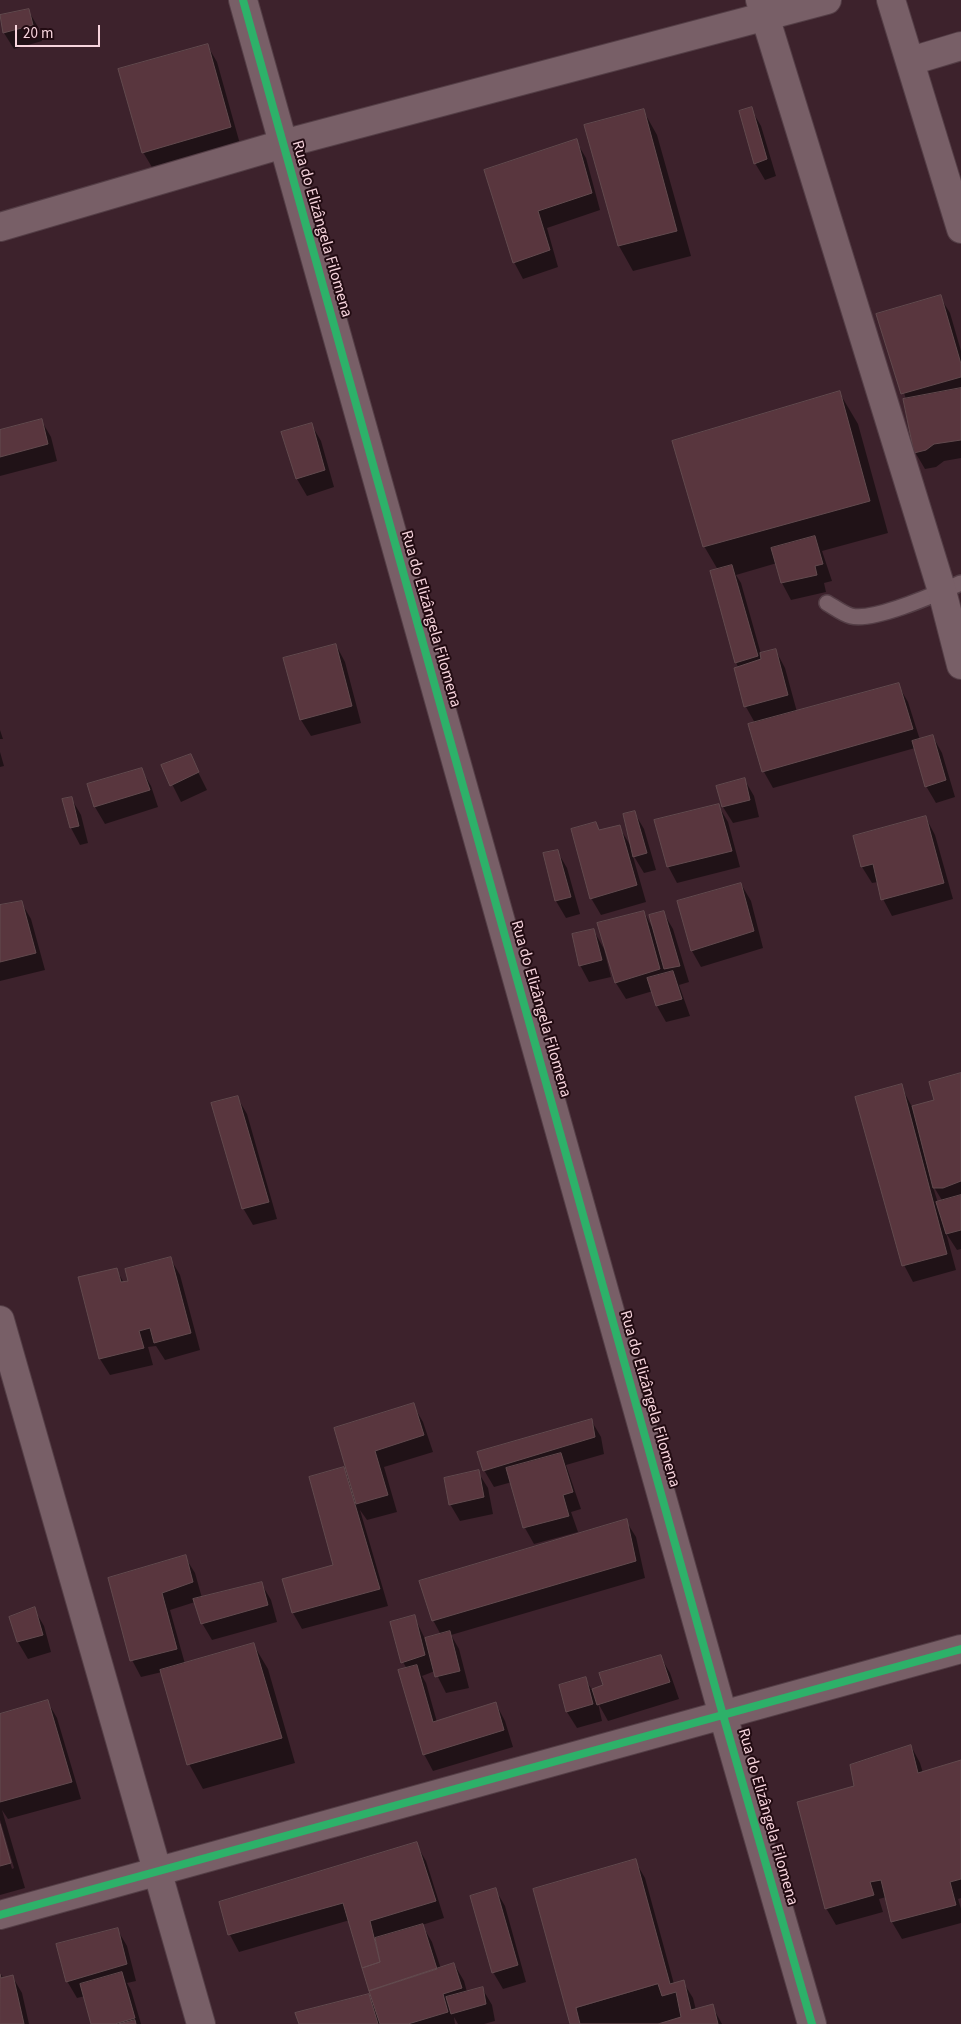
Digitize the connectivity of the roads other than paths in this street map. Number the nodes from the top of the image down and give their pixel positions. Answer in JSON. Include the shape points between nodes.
{"nodes":[{"id":1,"x":243,"y":0,"type":"edge"},
{"id":2,"x":828,"y":0,"type":"edge"},
{"id":3,"x":891,"y":0,"type":"edge"},
{"id":4,"x":762,"y":8,"type":"edge"},
{"id":5,"x":961,"y":46,"type":"edge"},
{"id":6,"x":911,"y":60,"type":"junction"},
{"id":7,"x":283,"y":144,"type":"junction"},
{"id":8,"x":0,"y":227,"type":"edge"},
{"id":9,"x":961,"y":229,"type":"edge"},
{"id":10,"x":951,"y":587,"type":"edge"},
{"id":11,"x":827,"y":603,"type":"dead end"},
{"id":12,"x":961,"y":665,"type":"edge"},
{"id":13,"x":0,"y":1320,"type":"edge"},
{"id":14,"x":961,"y":1649,"type":"edge"},
{"id":15,"x":723,"y":1715,"type":"junction"},
{"id":16,"x":158,"y":1871,"type":"junction"},
{"id":17,"x":0,"y":1915,"type":"edge"},
{"id":18,"x":201,"y":2024,"type":"edge"},
{"id":19,"x":812,"y":2024,"type":"edge"}],
"edges":[{"from":1,"to":7,"type":"street","name":"Rua do Elizângela Filomena"},
{"from":2,"to":4,"type":"street"},
{"from":3,"to":6,"type":"street"},
{"from":4,"to":7,"type":"street"},
{"from":4,"to":10,"type":"street"},
{"from":5,"to":6,"type":"street"},
{"from":6,"to":9,"type":"street"},
{"from":7,"to":8,"type":"street"},
{"from":7,"to":15,"type":"street","name":"Rua do Elizângela Filomena"},
{"from":10,"to":11,"type":"lane","via":[[869,616],[851,616]]},
{"from":10,"to":12,"type":"street"},
{"from":13,"to":16,"type":"street"},
{"from":14,"to":15,"type":"street"},
{"from":15,"to":16,"type":"street"},
{"from":15,"to":19,"type":"street","name":"Rua do Elizângela Filomena"},
{"from":16,"to":17,"type":"street"},
{"from":16,"to":18,"type":"street"}]}
